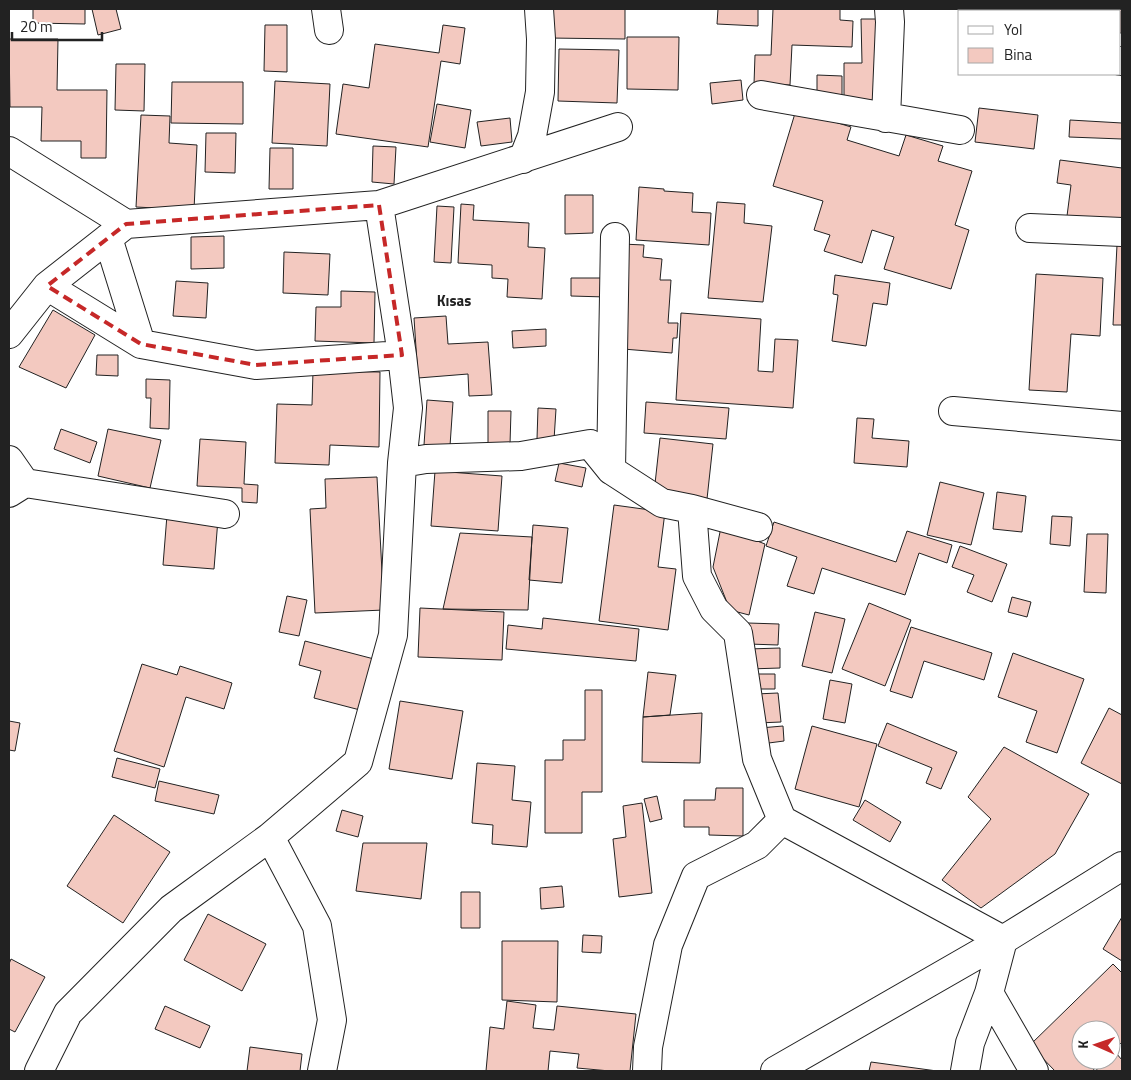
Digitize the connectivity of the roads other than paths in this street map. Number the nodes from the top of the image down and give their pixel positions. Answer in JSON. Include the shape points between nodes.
{"nodes":[{"id":1,"x":539,"y":9,"type":"edge"},
{"id":2,"x":889,"y":9,"type":"edge"},
{"id":3,"x":761,"y":95,"type":"dead end"},
{"id":4,"x":886,"y":118,"type":"junction"},
{"id":5,"x":618,"y":127,"type":"dead end"},
{"id":6,"x":960,"y":130,"type":"dead end"},
{"id":7,"x":9,"y":151,"type":"edge"},
{"id":8,"x":523,"y":158,"type":"junction"},
{"id":9,"x":379,"y":205,"type":"junction"},
{"id":10,"x":1030,"y":228,"type":"dead end"},
{"id":11,"x":117,"y":231,"type":"junction"},
{"id":12,"x":1122,"y":232,"type":"edge"},
{"id":13,"x":615,"y":237,"type":"dead end"},
{"id":14,"x":47,"y":286,"type":"junction"},
{"id":15,"x":9,"y":334,"type":"edge"},
{"id":16,"x":141,"y":344,"type":"junction"},
{"id":17,"x":402,"y":355,"type":"junction"},
{"id":18,"x":953,"y":411,"type":"dead end"},
{"id":19,"x":1122,"y":426,"type":"edge"},
{"id":20,"x":9,"y":460,"type":"edge"},
{"id":21,"x":402,"y":464,"type":"junction"},
{"id":22,"x":612,"y":470,"type":"junction"},
{"id":23,"x":17,"y":488,"type":"edge"},
{"id":24,"x":692,"y":509,"type":"junction"},
{"id":25,"x":225,"y":514,"type":"dead end"},
{"id":26,"x":758,"y":528,"type":"dead end"},
{"id":27,"x":782,"y":820,"type":"junction"},
{"id":28,"x":270,"y":837,"type":"junction"},
{"id":29,"x":1122,"y":866,"type":"edge"},
{"id":30,"x":1002,"y":940,"type":"junction"},
{"id":31,"x":989,"y":993,"type":"junction"},
{"id":32,"x":39,"y":1071,"type":"edge"},
{"id":33,"x":322,"y":1071,"type":"edge"},
{"id":34,"x":647,"y":1071,"type":"edge"},
{"id":35,"x":775,"y":1071,"type":"edge"},
{"id":36,"x":965,"y":1071,"type":"edge"},
{"id":37,"x":1034,"y":1071,"type":"edge"}],
"edges":[{"from":1,"to":8,"type":"street","via":[[540,92],[532,136]]},
{"from":2,"to":4,"type":"street"},
{"from":3,"to":4,"type":"street"},
{"from":4,"to":6,"type":"street"},
{"from":5,"to":8,"type":"street"},
{"from":7,"to":11,"type":"street"},
{"from":8,"to":9,"type":"street"},
{"from":9,"to":11,"type":"street"},
{"from":9,"to":17,"type":"street"},
{"from":10,"to":12,"type":"street"},
{"from":11,"to":14,"type":"street"},
{"from":11,"to":16,"type":"street"},
{"from":13,"to":22,"type":"street"},
{"from":14,"to":15,"type":"street"},
{"from":14,"to":16,"type":"street"},
{"from":16,"to":17,"type":"street","via":[[256,365]]},
{"from":17,"to":21,"type":"street","via":[[408,408]]},
{"from":18,"to":19,"type":"street"},
{"from":20,"to":23,"type":"street"},
{"from":21,"to":22,"type":"street","via":[[426,459],[521,456],[590,444]]},
{"from":21,"to":28,"type":"street","via":[[393,634],[358,762]]},
{"from":22,"to":24,"type":"street","via":[[662,503]]},
{"from":23,"to":25,"type":"street"},
{"from":24,"to":26,"type":"street"},
{"from":24,"to":27,"type":"street","via":[[696,576],[714,609],[738,633],[758,759]]},
{"from":27,"to":30,"type":"street"},
{"from":27,"to":34,"type":"street","via":[[758,845],[696,876],[668,945],[648,1047]]},
{"from":28,"to":32,"type":"street","via":[[171,909],[68,1014]]},
{"from":28,"to":33,"type":"street","via":[[317,926],[332,1020]]},
{"from":29,"to":30,"type":"street"},
{"from":30,"to":31,"type":"street"},
{"from":30,"to":35,"type":"street"},
{"from":31,"to":36,"type":"street","via":[[970,1042]]},
{"from":31,"to":37,"type":"street"}]}
